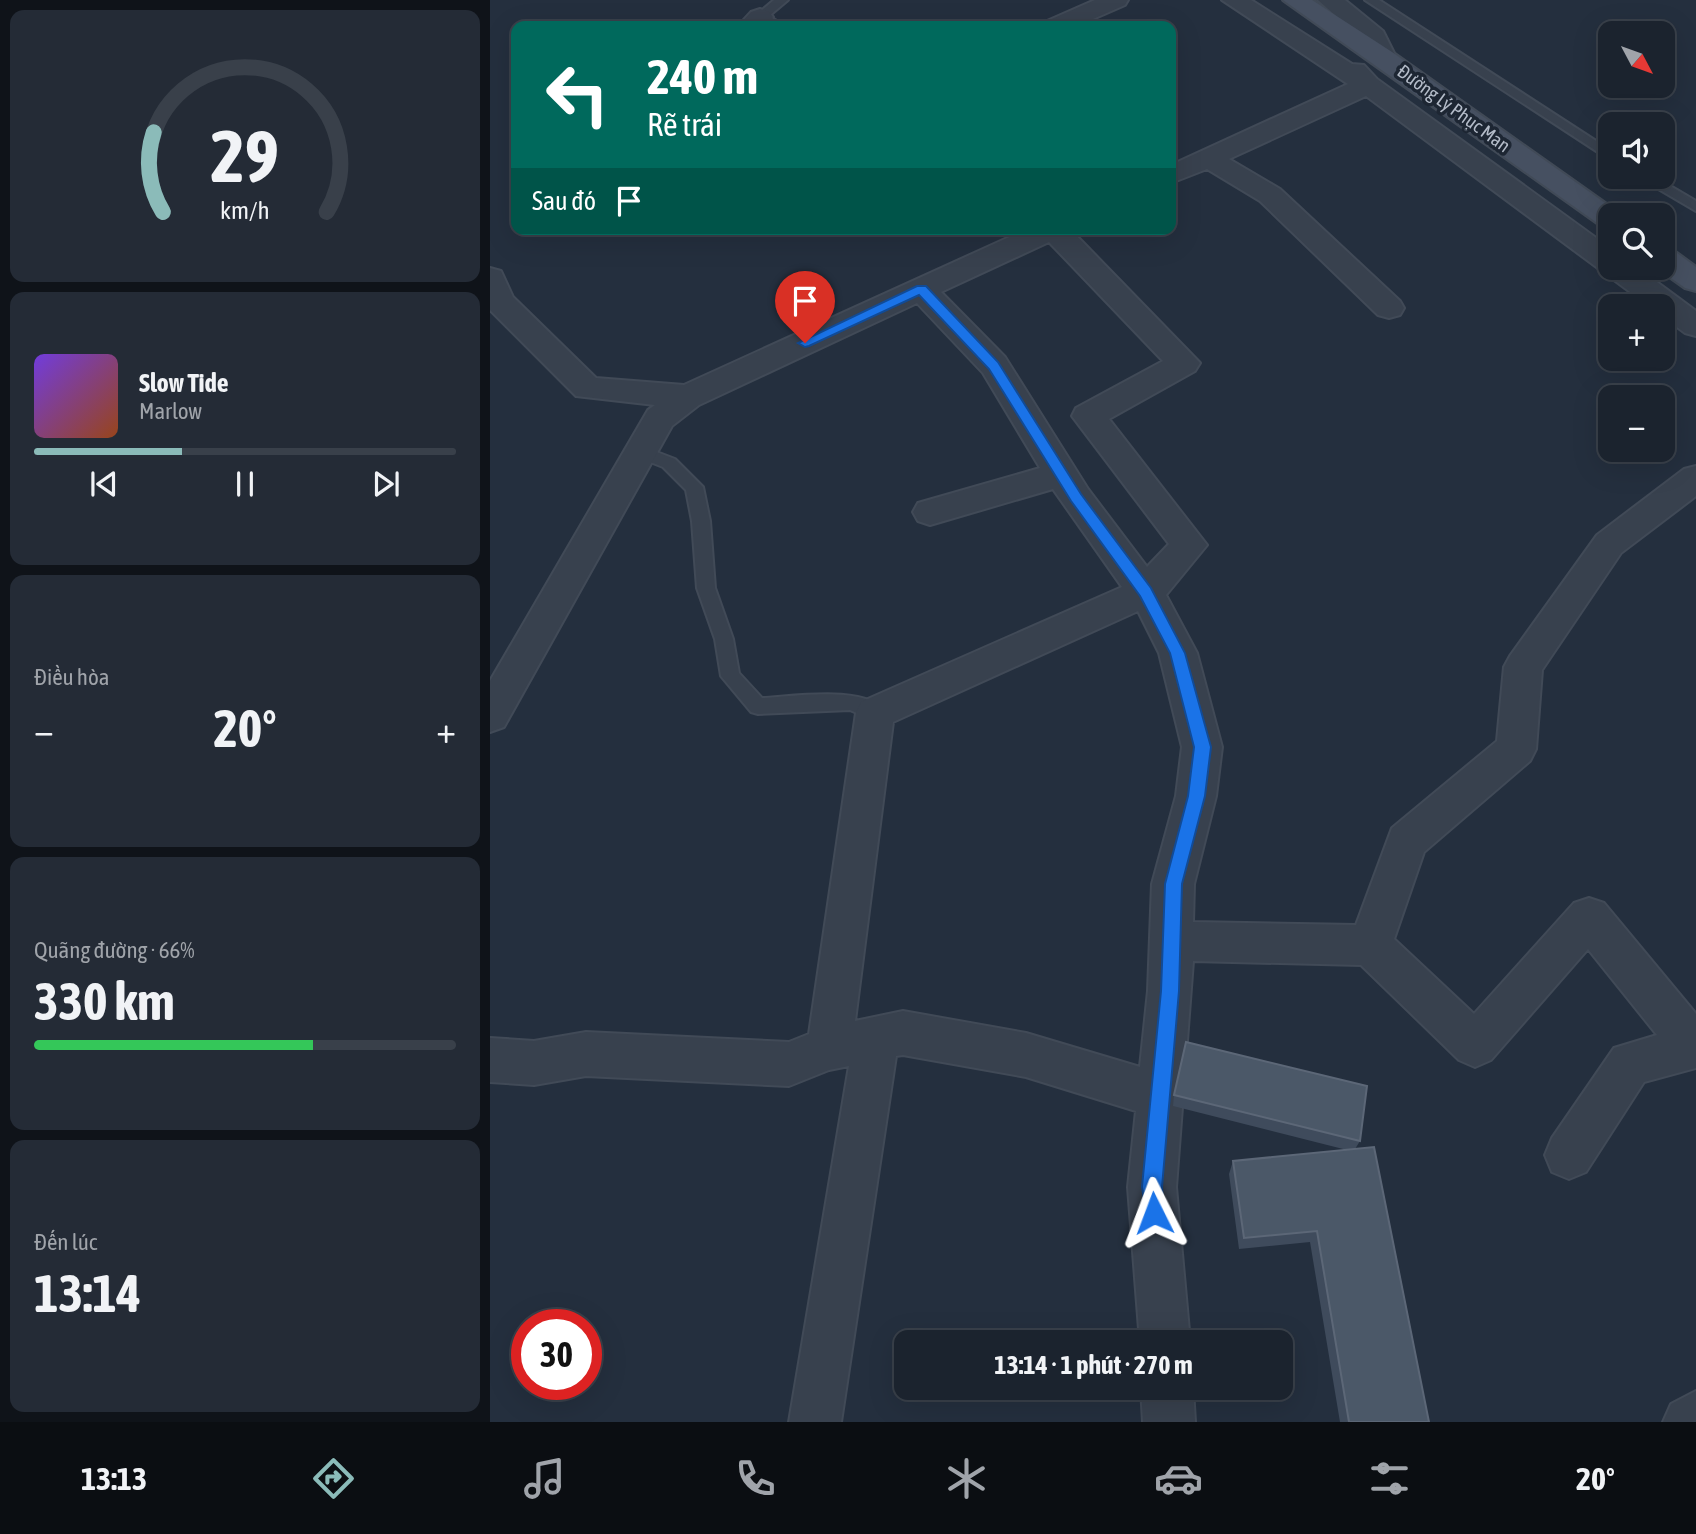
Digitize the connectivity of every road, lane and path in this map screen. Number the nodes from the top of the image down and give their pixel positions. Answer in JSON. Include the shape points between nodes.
{"nodes":[{"id":1,"x":782,"y":0,"type":"edge"},
{"id":2,"x":1234,"y":0,"type":"edge"},
{"id":3,"x":1254,"y":0,"type":"edge"},
{"id":4,"x":1295,"y":0,"type":"edge"},
{"id":5,"x":1331,"y":0,"type":"edge"},
{"id":6,"x":1371,"y":0,"type":"edge"},
{"id":7,"x":1109,"y":1,"type":"edge"},
{"id":8,"x":765,"y":21,"type":"edge"},
{"id":9,"x":1067,"y":21,"type":"edge"},
{"id":10,"x":1383,"y":57,"type":"junction"},
{"id":11,"x":1379,"y":92,"type":"junction"},
{"id":12,"x":1598,"y":148,"type":"edge"},
{"id":13,"x":1176,"y":150,"type":"edge"},
{"id":14,"x":1191,"y":166,"type":"edge"},
{"id":15,"x":1667,"y":189,"type":"edge"},
{"id":16,"x":1696,"y":206,"type":"edge"},
{"id":17,"x":1598,"y":210,"type":"edge"},
{"id":18,"x":1059,"y":235,"type":"edge"},
{"id":19,"x":1598,"y":235,"type":"edge"},
{"id":20,"x":1011,"y":237,"type":"edge"},
{"id":21,"x":1598,"y":252,"type":"edge"},
{"id":22,"x":1675,"y":266,"type":"edge"},
{"id":23,"x":490,"y":278,"type":"edge"},
{"id":24,"x":1634,"y":280,"type":"edge"},
{"id":25,"x":1669,"y":280,"type":"edge"},
{"id":26,"x":1696,"y":281,"type":"edge"},
{"id":27,"x":921,"y":289,"type":"junction"},
{"id":28,"x":1696,"y":295,"type":"edge"},
{"id":29,"x":1389,"y":308,"type":"dead end"},
{"id":30,"x":1696,"y":326,"type":"edge"},
{"id":31,"x":688,"y":397,"type":"junction"},
{"id":32,"x":641,"y":452,"type":"junction"},
{"id":33,"x":1062,"y":474,"type":"junction"},
{"id":34,"x":1696,"y":478,"type":"edge"},
{"id":35,"x":930,"y":512,"type":"dead end"},
{"id":36,"x":1146,"y":592,"type":"junction"},
{"id":37,"x":491,"y":713,"type":"edge"},
{"id":38,"x":875,"y":713,"type":"junction"},
{"id":39,"x":1171,"y":941,"type":"junction"},
{"id":40,"x":1370,"y":945,"type":"junction"},
{"id":41,"x":876,"y":1039,"type":"junction"},
{"id":42,"x":1695,"y":1046,"type":"edge"},
{"id":43,"x":829,"y":1048,"type":"junction"},
{"id":44,"x":490,"y":1060,"type":"edge"},
{"id":45,"x":1161,"y":1096,"type":"junction"},
{"id":46,"x":1569,"y":1155,"type":"dead end"},
{"id":47,"x":1164,"y":1330,"type":"edge"},
{"id":48,"x":1168,"y":1400,"type":"edge"},
{"id":49,"x":1696,"y":1417,"type":"edge"},
{"id":50,"x":814,"y":1422,"type":"edge"},
{"id":51,"x":1169,"y":1422,"type":"edge"},
{"id":52,"x":1689,"y":1422,"type":"edge"}],
"edges":[{"from":1,"to":8,"type":"lane"},
{"from":2,"to":11,"type":"street"},
{"from":3,"to":11,"type":"street","via":[[1317,37]]},
{"from":4,"to":10,"type":"main road","name":"Đường Lý Phục Man"},
{"from":5,"to":10,"type":"street","via":[[1374,36]]},
{"from":6,"to":12,"type":"lane"},
{"from":7,"to":9,"type":"street"},
{"from":10,"to":17,"type":"main road","name":"Đường Lý Phục Man"},
{"from":11,"to":14,"type":"street"},
{"from":11,"to":19,"type":"street","via":[[1484,155]]},
{"from":11,"to":21,"type":"street"},
{"from":13,"to":14,"type":"street"},
{"from":14,"to":29,"type":"street","via":[[1270,195]]},
{"from":15,"to":16,"type":"lane"},
{"from":18,"to":36,"type":"street","via":[[1184,363],[1088,416],[1189,545]]},
{"from":20,"to":27,"type":"street"},
{"from":22,"to":26,"type":"main road"},
{"from":23,"to":31,"type":"street","via":[[500,302],[587,388]]},
{"from":24,"to":30,"type":"street"},
{"from":25,"to":28,"type":"street"},
{"from":27,"to":31,"type":"street"},
{"from":27,"to":33,"type":"street","via":[[993,365]]},
{"from":31,"to":32,"type":"street","via":[[660,418]]},
{"from":32,"to":37,"type":"street"},
{"from":32,"to":38,"type":"lane","via":[[669,463],[694,487],[706,588],[724,639],[730,676],[758,706],[852,702]]},
{"from":33,"to":35,"type":"street"},
{"from":33,"to":36,"type":"street"},
{"from":34,"to":40,"type":"street","via":[[1609,544],[1523,667],[1516,749],[1407,842]]},
{"from":36,"to":38,"type":"street"},
{"from":36,"to":39,"type":"street","via":[[1178,653],[1202,747],[1196,796],[1173,884]]},
{"from":38,"to":43,"type":"street"},
{"from":39,"to":40,"type":"street"},
{"from":39,"to":45,"type":"street"},
{"from":40,"to":42,"type":"street","via":[[1475,1045],[1589,917]]},
{"from":41,"to":43,"type":"street"},
{"from":41,"to":45,"type":"street","via":[[903,1033],[1026,1055]]},
{"from":41,"to":50,"type":"street"},
{"from":42,"to":46,"type":"street","via":[[1630,1064]]},
{"from":43,"to":44,"type":"street","via":[[789,1063],[586,1054],[534,1063]]},
{"from":45,"to":47,"type":"street","via":[[1152,1187]]},
{"from":48,"to":51,"type":"street"},
{"from":49,"to":52,"type":"street"}]}
